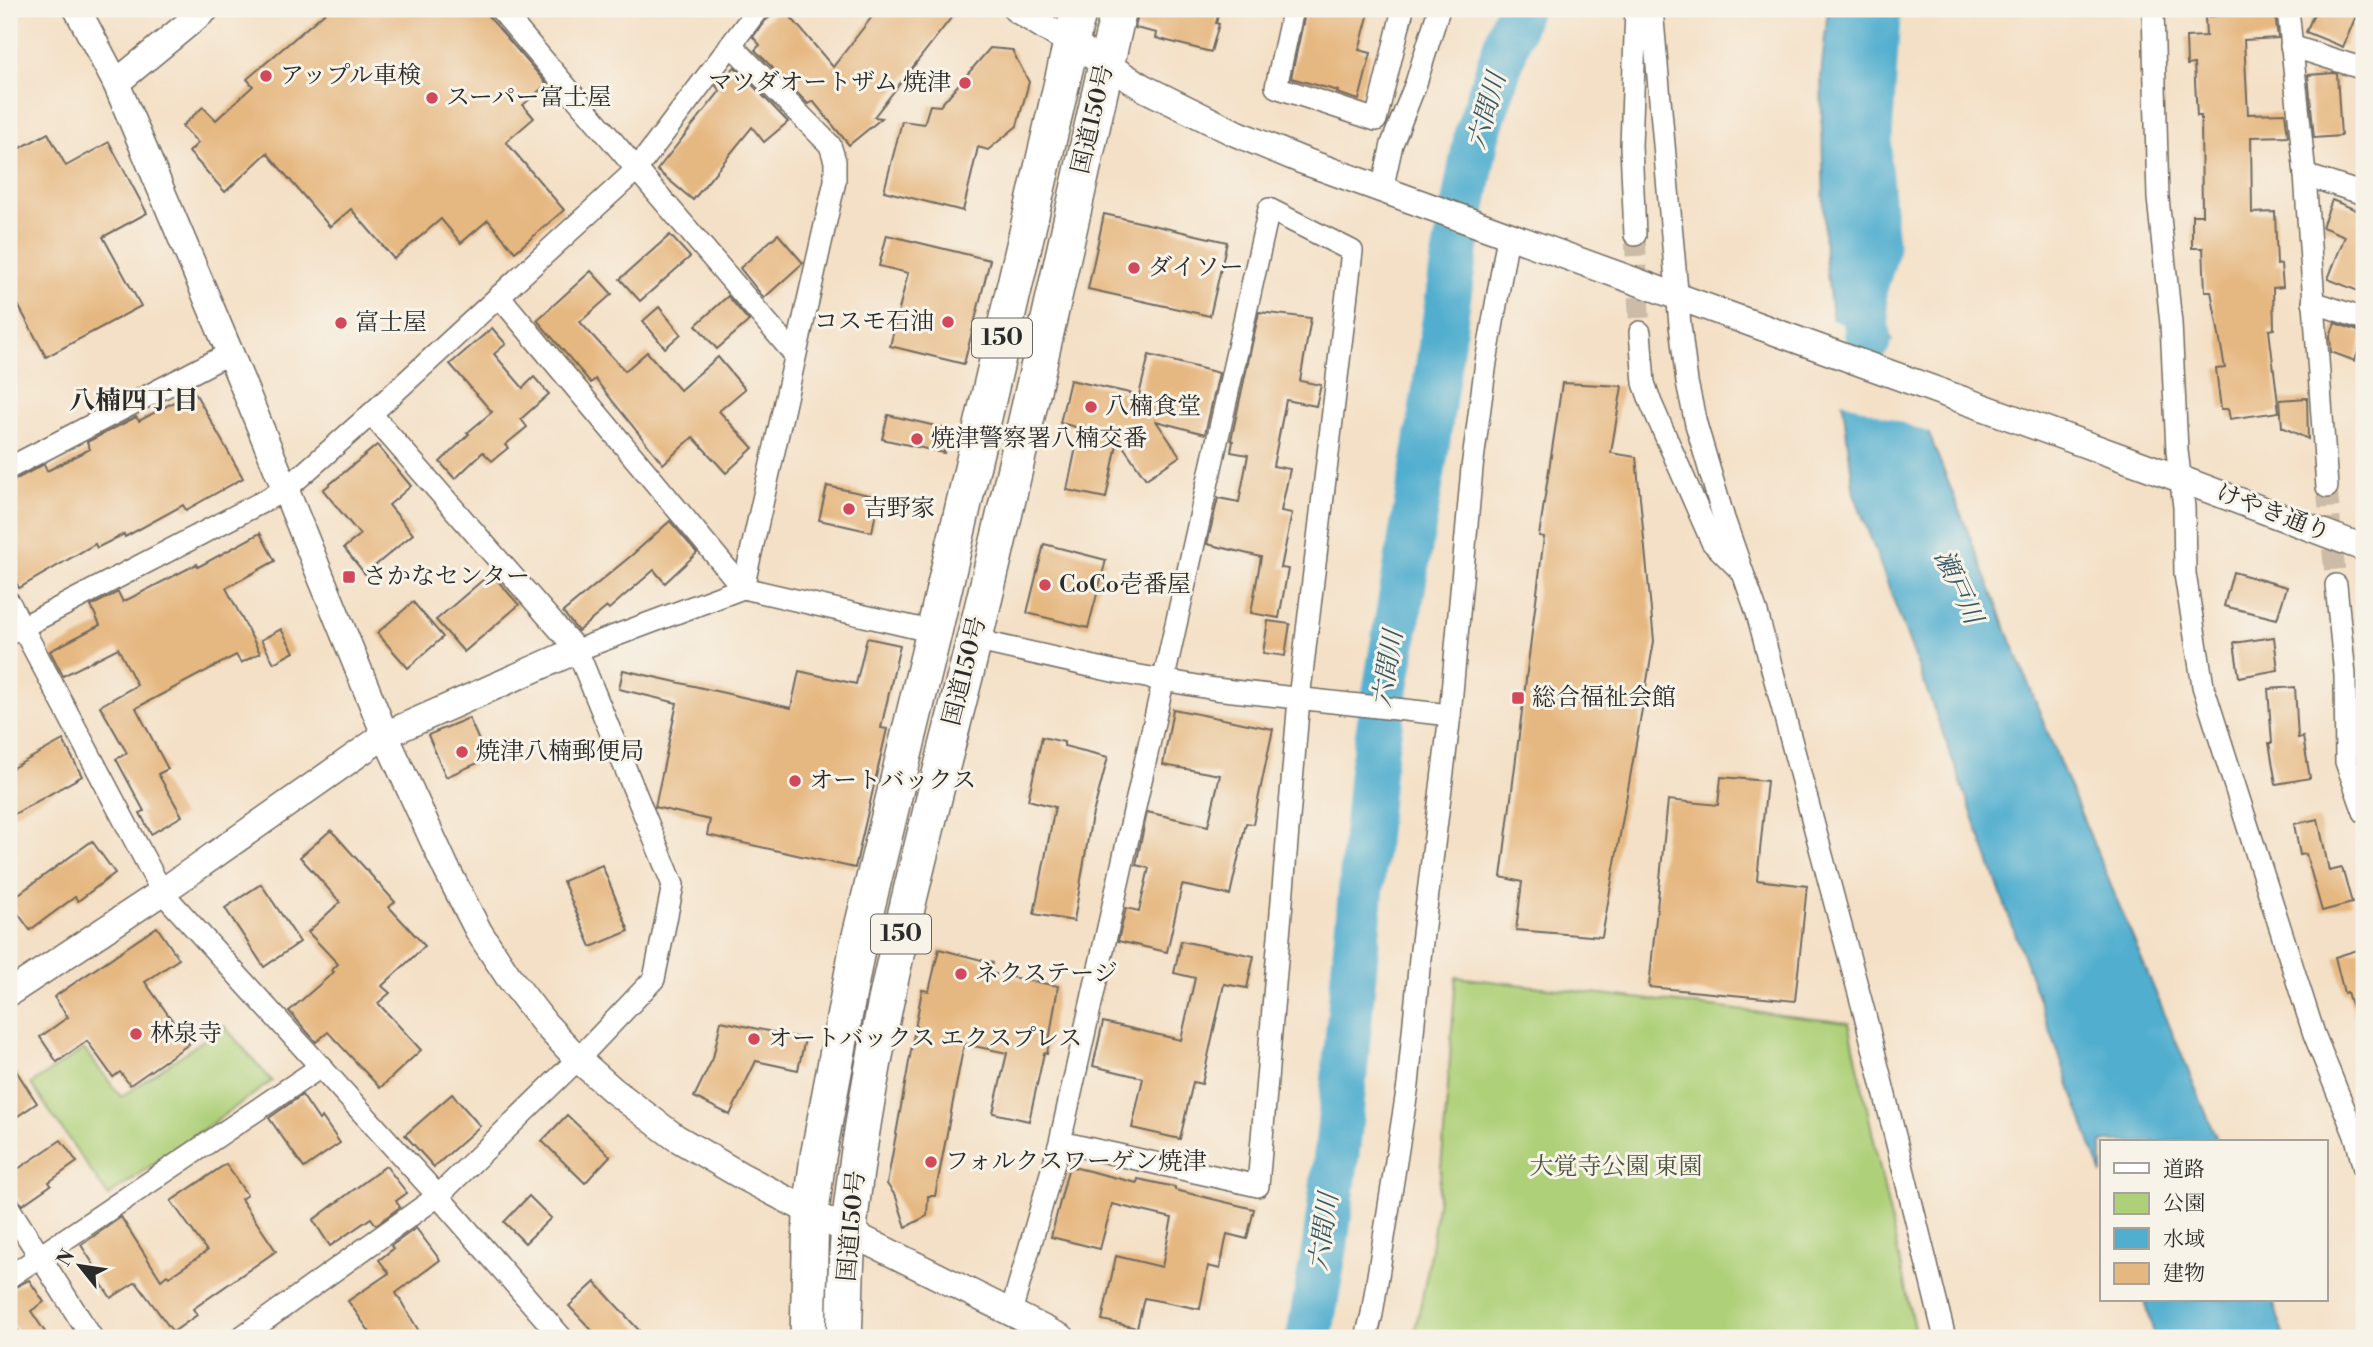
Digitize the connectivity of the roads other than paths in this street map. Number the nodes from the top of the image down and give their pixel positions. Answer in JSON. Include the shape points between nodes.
{"nodes":[{"id":1,"x":77,"y":9,"type":"edge"},
{"id":2,"x":206,"y":9,"type":"edge"},
{"id":3,"x":500,"y":9,"type":"edge"},
{"id":4,"x":758,"y":9,"type":"edge"},
{"id":5,"x":1016,"y":9,"type":"edge"},
{"id":6,"x":1079,"y":9,"type":"edge"},
{"id":7,"x":1119,"y":9,"type":"edge"},
{"id":8,"x":1293,"y":9,"type":"edge"},
{"id":9,"x":1403,"y":9,"type":"edge"},
{"id":10,"x":1438,"y":9,"type":"edge"},
{"id":11,"x":1636,"y":9,"type":"edge"},
{"id":12,"x":1652,"y":9,"type":"edge"},
{"id":13,"x":2152,"y":9,"type":"edge"},
{"id":14,"x":2288,"y":9,"type":"edge"},
{"id":15,"x":1071,"y":44,"type":"junction"},
{"id":16,"x":730,"y":45,"type":"junction"},
{"id":17,"x":2291,"y":46,"type":"junction"},
{"id":18,"x":1106,"y":65,"type":"junction"},
{"id":19,"x":2364,"y":69,"type":"edge"},
{"id":20,"x":116,"y":83,"type":"junction"},
{"id":21,"x":636,"y":170,"type":"junction"},
{"id":22,"x":2305,"y":175,"type":"junction"},
{"id":23,"x":1386,"y":191,"type":"junction"},
{"id":24,"x":2364,"y":194,"type":"edge"},
{"id":25,"x":1503,"y":234,"type":"junction"},
{"id":26,"x":1635,"y":235,"type":"tunnel mouth"},
{"id":27,"x":499,"y":296,"type":"junction"},
{"id":28,"x":1684,"y":299,"type":"junction"},
{"id":29,"x":2313,"y":302,"type":"junction"},
{"id":30,"x":2364,"y":318,"type":"edge"},
{"id":31,"x":1640,"y":332,"type":"tunnel mouth"},
{"id":32,"x":230,"y":353,"type":"junction"},
{"id":33,"x":795,"y":355,"type":"junction"},
{"id":34,"x":371,"y":414,"type":"junction"},
{"id":35,"x":9,"y":468,"type":"edge"},
{"id":36,"x":2175,"y":477,"type":"junction"},
{"id":37,"x":2328,"y":487,"type":"tunnel mouth"},
{"id":38,"x":285,"y":490,"type":"junction"},
{"id":39,"x":2364,"y":548,"type":"edge"},
{"id":40,"x":1743,"y":574,"type":"junction"},
{"id":41,"x":2336,"y":585,"type":"tunnel mouth"},
{"id":42,"x":743,"y":589,"type":"junction"},
{"id":43,"x":9,"y":602,"type":"edge"},
{"id":44,"x":15,"y":630,"type":"edge"},
{"id":45,"x":934,"y":632,"type":"junction"},
{"id":46,"x":974,"y":640,"type":"junction"},
{"id":47,"x":578,"y":650,"type":"junction"},
{"id":48,"x":2355,"y":679,"type":"edge"},
{"id":49,"x":1164,"y":681,"type":"junction"},
{"id":50,"x":1299,"y":699,"type":"junction"},
{"id":51,"x":1443,"y":715,"type":"junction"},
{"id":52,"x":385,"y":735,"type":"junction"},
{"id":53,"x":2364,"y":812,"type":"edge"},
{"id":54,"x":162,"y":892,"type":"junction"},
{"id":55,"x":9,"y":993,"type":"edge"},
{"id":56,"x":578,"y":1059,"type":"junction"},
{"id":57,"x":322,"y":1066,"type":"junction"},
{"id":58,"x":1060,"y":1142,"type":"junction"},
{"id":59,"x":2364,"y":1170,"type":"edge"},
{"id":60,"x":438,"y":1196,"type":"junction"},
{"id":61,"x":9,"y":1208,"type":"edge"},
{"id":62,"x":811,"y":1212,"type":"junction"},
{"id":63,"x":849,"y":1232,"type":"junction"},
{"id":64,"x":40,"y":1256,"type":"junction"},
{"id":65,"x":9,"y":1277,"type":"edge"},
{"id":66,"x":1011,"y":1312,"type":"junction"},
{"id":67,"x":92,"y":1338,"type":"edge"},
{"id":68,"x":240,"y":1338,"type":"edge"},
{"id":69,"x":562,"y":1338,"type":"edge"},
{"id":70,"x":807,"y":1338,"type":"edge"},
{"id":71,"x":844,"y":1338,"type":"edge"},
{"id":72,"x":1062,"y":1338,"type":"edge"},
{"id":73,"x":1366,"y":1338,"type":"edge"},
{"id":74,"x":1945,"y":1338,"type":"edge"}],
"edges":[{"from":1,"to":20,"type":"street"},
{"from":2,"to":20,"type":"street"},
{"from":3,"to":21,"type":"street"},
{"from":4,"to":16,"type":"street"},
{"from":5,"to":15,"type":"street","name":"けやき通り"},
{"from":6,"to":15,"type":"highway","name":"国道150号","number":"150"},
{"from":7,"to":18,"type":"highway","name":"国道150号","number":"150"},
{"from":8,"to":9,"type":"street","via":[[1276,87],[1376,120]]},
{"from":10,"to":23,"type":"street","via":[[1392,144]]},
{"from":11,"to":26,"type":"street","via":[[1631,146]]},
{"from":12,"to":28,"type":"street"},
{"from":13,"to":36,"type":"street","via":[[2158,198],[2171,323]]},
{"from":14,"to":17,"type":"street"},
{"from":15,"to":18,"type":"street","name":"けやき通り"},
{"from":15,"to":45,"type":"highway","name":"国道150号","number":"150"},
{"from":16,"to":21,"type":"street"},
{"from":16,"to":33,"type":"street","via":[[830,145],[835,161],[835,181]]},
{"from":17,"to":19,"type":"street"},
{"from":17,"to":22,"type":"street"},
{"from":18,"to":23,"type":"street","name":"けやき通り","via":[[1233,131]]},
{"from":18,"to":46,"type":"highway","name":"国道150号","number":"150"},
{"from":20,"to":32,"type":"street"},
{"from":21,"to":27,"type":"street"},
{"from":21,"to":33,"type":"street"},
{"from":22,"to":24,"type":"street"},
{"from":22,"to":29,"type":"street"},
{"from":23,"to":25,"type":"street","name":"けやき通り"},
{"from":25,"to":28,"type":"street","name":"けやき通り"},
{"from":25,"to":51,"type":"street"},
{"from":27,"to":34,"type":"street"},
{"from":27,"to":42,"type":"street"},
{"from":28,"to":36,"type":"street","name":"けやき通り"},
{"from":28,"to":40,"type":"street","via":[[1687,382],[1696,424]]},
{"from":29,"to":30,"type":"street"},
{"from":29,"to":37,"type":"street"},
{"from":31,"to":40,"type":"street","via":[[1644,383],[1651,403],[1712,542]]},
{"from":32,"to":35,"type":"street"},
{"from":32,"to":38,"type":"street"},
{"from":33,"to":42,"type":"street"},
{"from":34,"to":38,"type":"street"},
{"from":34,"to":47,"type":"street"},
{"from":36,"to":39,"type":"street","name":"けやき通り"},
{"from":36,"to":59,"type":"street","via":[[2184,507],[2185,574],[2203,687],[2314,1034],[2356,1138]]},
{"from":38,"to":44,"type":"street"},
{"from":38,"to":52,"type":"street"},
{"from":40,"to":74,"type":"street","via":[[1860,996]]},
{"from":41,"to":48,"type":"street"},
{"from":42,"to":45,"type":"street"},
{"from":42,"to":47,"type":"street"},
{"from":43,"to":44,"type":"street"},
{"from":44,"to":54,"type":"street"},
{"from":45,"to":62,"type":"highway","name":"国道150号","number":"150","via":[[858,944]]},
{"from":46,"to":49,"type":"street"},
{"from":46,"to":63,"type":"highway","name":"国道150号","number":"150","via":[[891,973]]},
{"from":47,"to":52,"type":"street"},
{"from":47,"to":56,"type":"street","via":[[673,885],[654,979]]},
{"from":48,"to":53,"type":"street","via":[[2346,762]]},
{"from":49,"to":50,"type":"street"},
{"from":49,"to":50,"type":"street","via":[[1269,209],[1352,251]]},
{"from":49,"to":58,"type":"street"},
{"from":50,"to":51,"type":"street"},
{"from":50,"to":58,"type":"street","via":[[1258,1186]]},
{"from":51,"to":73,"type":"street","via":[[1408,1085]]},
{"from":52,"to":54,"type":"street"},
{"from":52,"to":56,"type":"street","via":[[479,932],[545,1024]]},
{"from":54,"to":55,"type":"street"},
{"from":54,"to":57,"type":"street"},
{"from":56,"to":60,"type":"street"},
{"from":56,"to":62,"type":"street","via":[[675,1137]]},
{"from":57,"to":60,"type":"street"},
{"from":57,"to":64,"type":"street"},
{"from":58,"to":66,"type":"street"},
{"from":60,"to":68,"type":"street"},
{"from":60,"to":69,"type":"street"},
{"from":61,"to":64,"type":"street"},
{"from":62,"to":63,"type":"street"},
{"from":62,"to":70,"type":"highway","name":"国道150号","number":"150"},
{"from":63,"to":66,"type":"street"},
{"from":63,"to":71,"type":"highway","name":"国道150号","number":"150"},
{"from":64,"to":65,"type":"street"},
{"from":64,"to":67,"type":"street"},
{"from":66,"to":72,"type":"street"}]}
